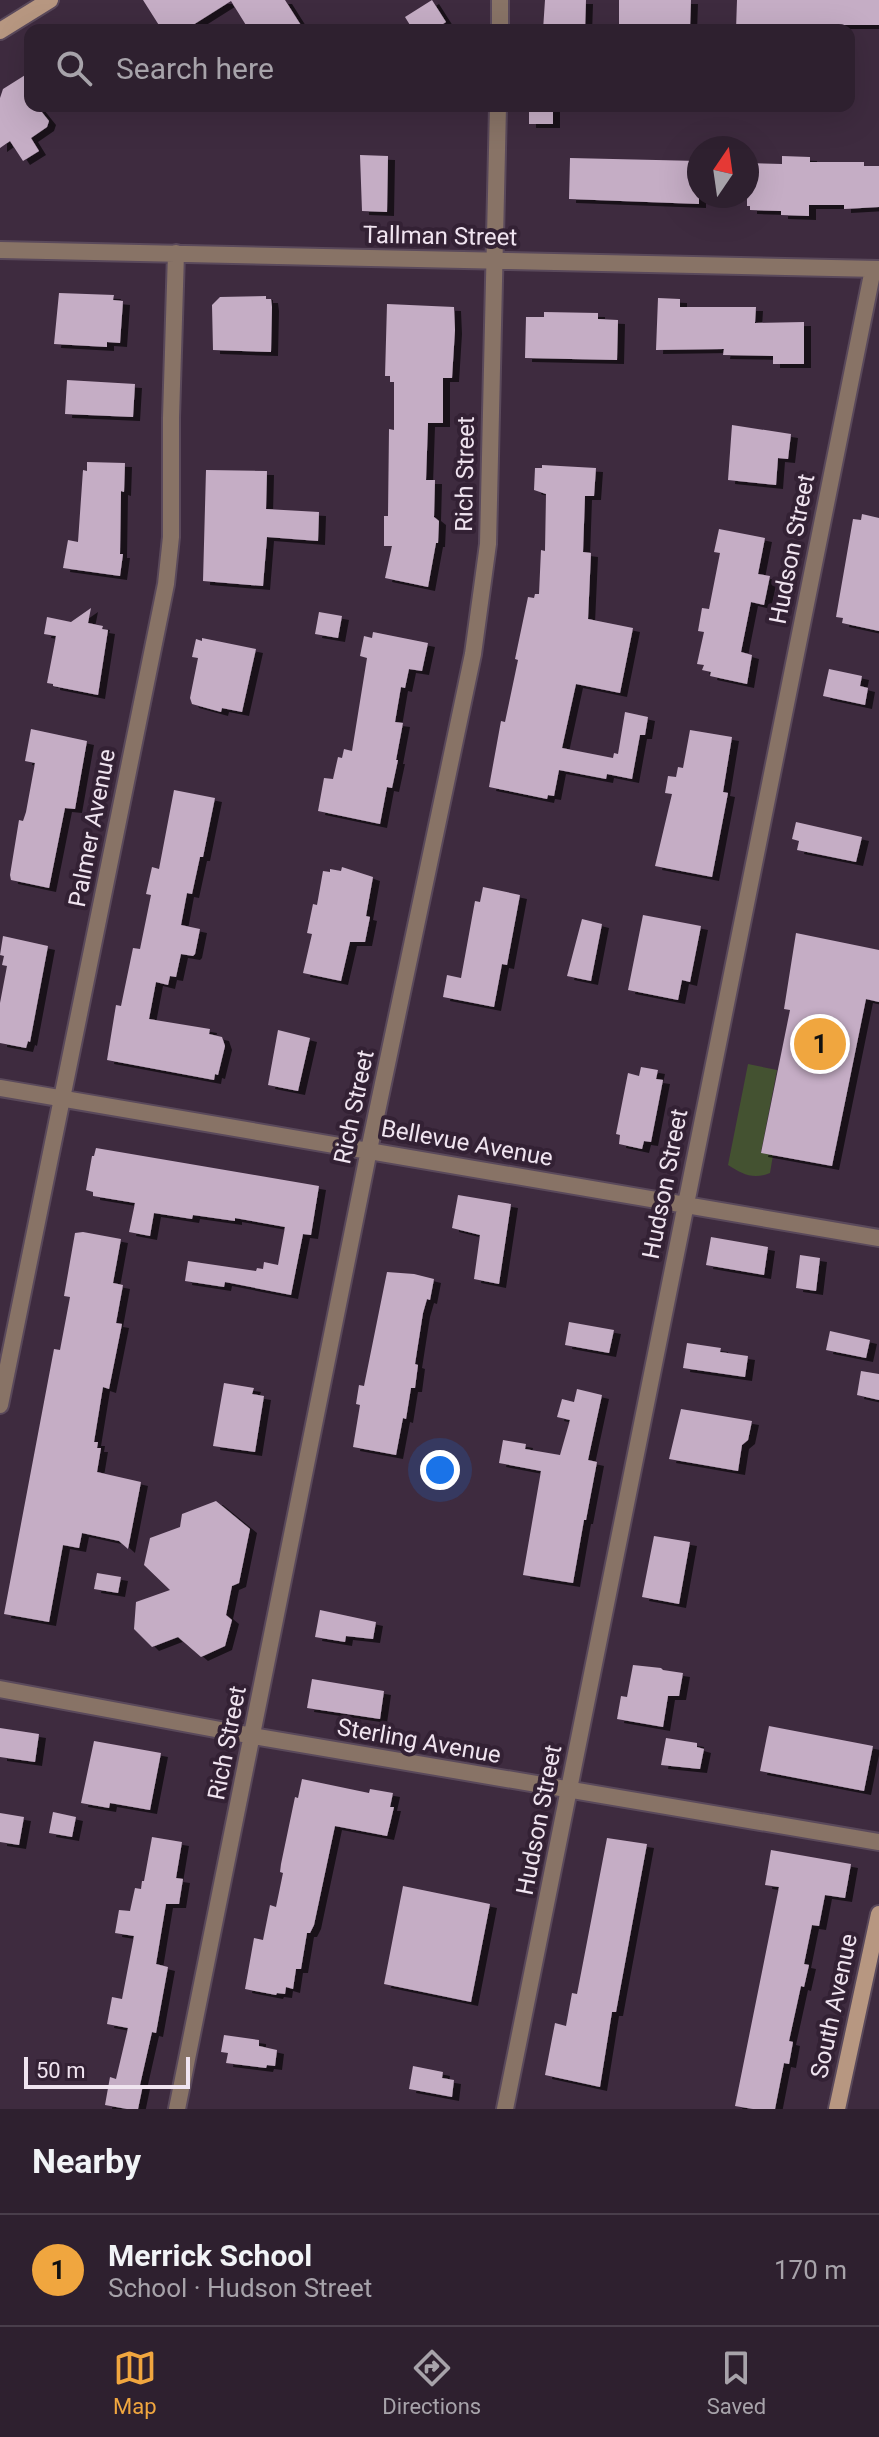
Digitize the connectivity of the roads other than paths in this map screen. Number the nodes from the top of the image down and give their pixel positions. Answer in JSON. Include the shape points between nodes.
{"nodes":[{"id":1,"x":50,"y":0,"type":"edge"},
{"id":2,"x":500,"y":0,"type":"edge"},
{"id":3,"x":500,"y":24,"type":"edge"},
{"id":4,"x":0,"y":31,"type":"edge"},
{"id":5,"x":498,"y":112,"type":"edge"},
{"id":6,"x":0,"y":250,"type":"edge"},
{"id":7,"x":176,"y":253,"type":"junction"},
{"id":8,"x":493,"y":261,"type":"junction"},
{"id":9,"x":876,"y":269,"type":"edge"},
{"id":10,"x":0,"y":1088,"type":"edge"},
{"id":11,"x":62,"y":1098,"type":"junction"},
{"id":12,"x":369,"y":1150,"type":"junction"},
{"id":13,"x":686,"y":1205,"type":"junction"},
{"id":14,"x":879,"y":1238,"type":"edge"},
{"id":15,"x":0,"y":1405,"type":"edge"},
{"id":16,"x":0,"y":1689,"type":"edge"},
{"id":17,"x":253,"y":1736,"type":"junction"},
{"id":18,"x":570,"y":1791,"type":"junction"},
{"id":19,"x":879,"y":1842,"type":"edge"},
{"id":20,"x":879,"y":1914,"type":"edge"},
{"id":21,"x":177,"y":2109,"type":"edge"},
{"id":22,"x":505,"y":2109,"type":"edge"},
{"id":23,"x":837,"y":2109,"type":"edge"}],
"edges":[{"from":1,"to":4,"type":"main road"},
{"from":2,"to":3,"type":"street"},
{"from":5,"to":8,"type":"street","name":"Rich Street"},
{"from":6,"to":7,"type":"street","name":"Tallman Street"},
{"from":7,"to":8,"type":"street","name":"Tallman Street"},
{"from":7,"to":11,"type":"street","name":"Palmer Avenue","via":[[166,584]]},
{"from":8,"to":9,"type":"street","name":"Tallman Street"},
{"from":8,"to":12,"type":"street","name":"Rich Street","via":[[484,591]]},
{"from":9,"to":13,"type":"street","name":"Hudson Street"},
{"from":10,"to":11,"type":"street","name":"Bellevue Avenue"},
{"from":11,"to":12,"type":"street","name":"Bellevue Avenue"},
{"from":11,"to":15,"type":"street","name":"Palmer Avenue"},
{"from":12,"to":13,"type":"street","name":"Bellevue Avenue"},
{"from":12,"to":17,"type":"street","name":"Rich Street"},
{"from":13,"to":14,"type":"street","name":"Bellevue Avenue"},
{"from":13,"to":18,"type":"street","name":"Hudson Street"},
{"from":16,"to":17,"type":"street","name":"Sterling Avenue"},
{"from":17,"to":18,"type":"street","name":"Sterling Avenue"},
{"from":17,"to":21,"type":"street","name":"Rich Street"},
{"from":18,"to":19,"type":"street","name":"Sterling Avenue"},
{"from":18,"to":22,"type":"street","name":"Hudson Street"},
{"from":20,"to":23,"type":"main road","name":"South Avenue"}]}
